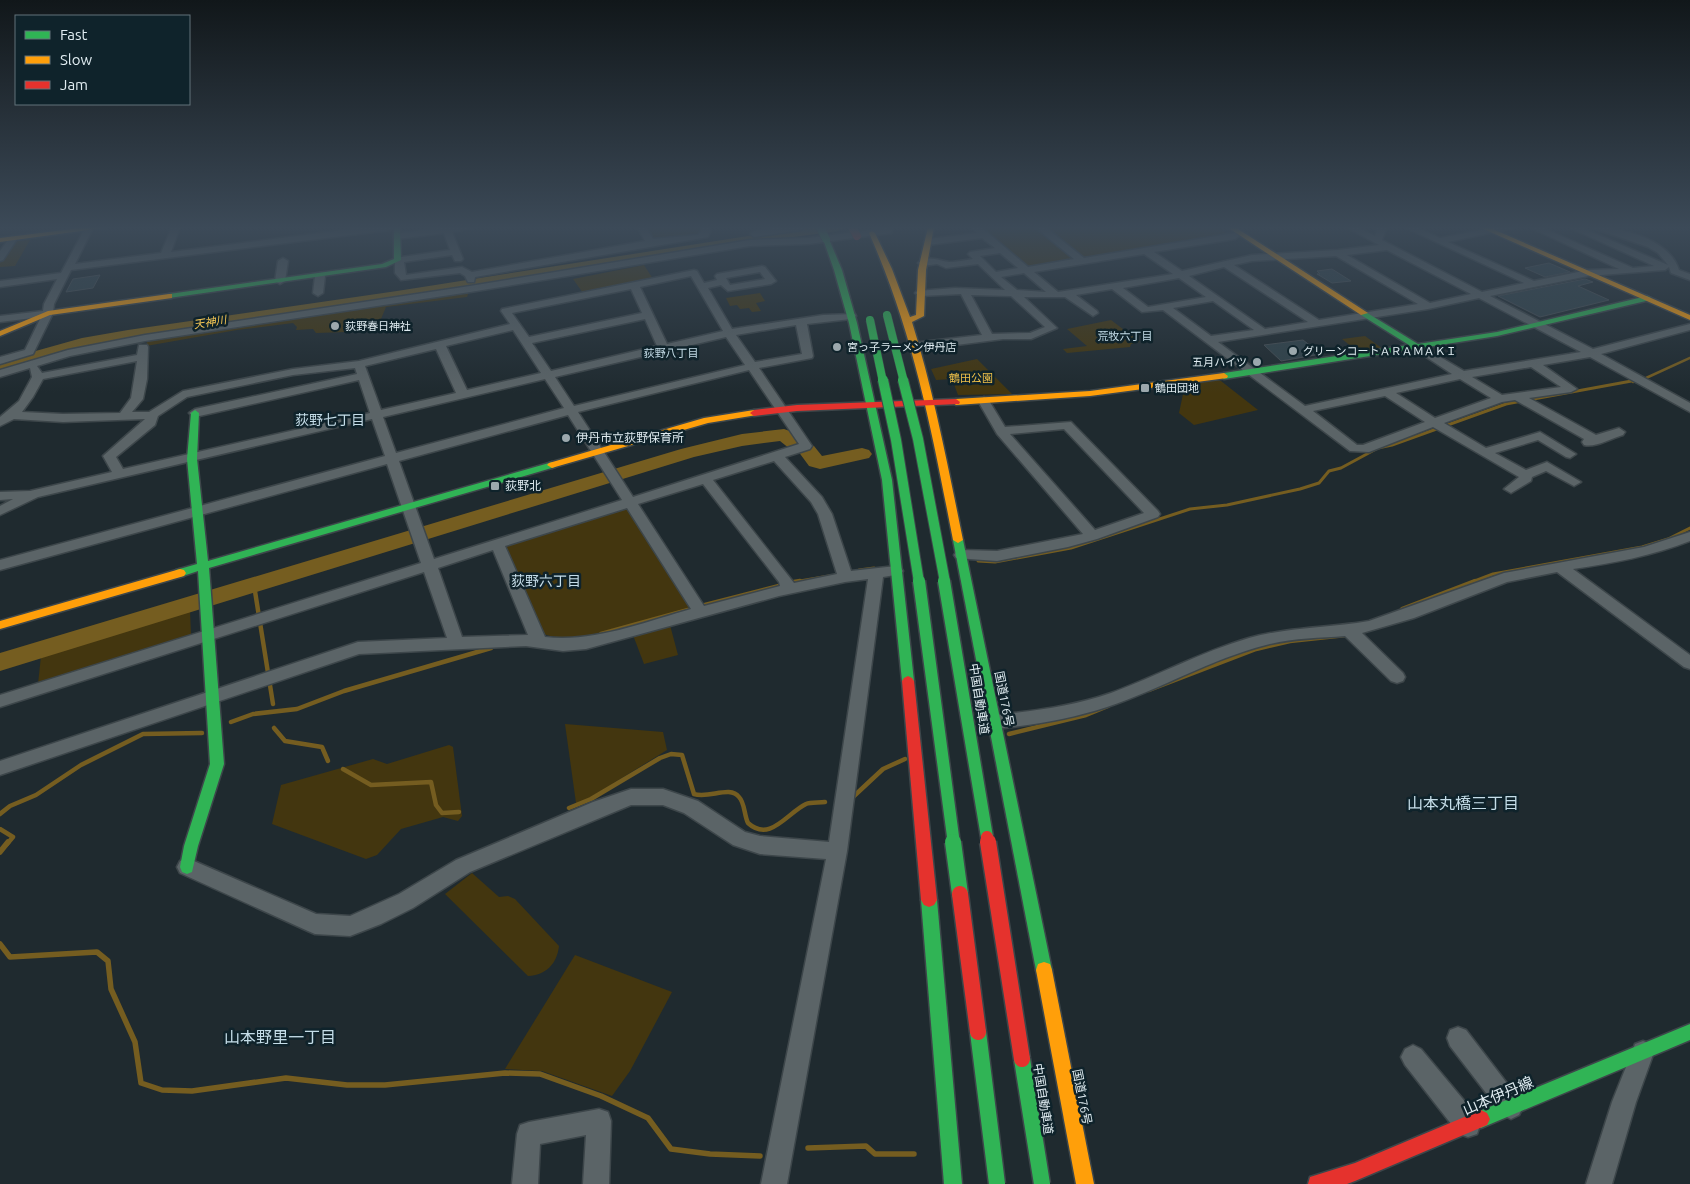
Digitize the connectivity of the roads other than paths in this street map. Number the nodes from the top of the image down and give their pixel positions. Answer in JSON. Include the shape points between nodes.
{"nodes":[{"id":1,"x":15,"y":282,"type":"edge"},
{"id":2,"x":61,"y":282,"type":"edge"},
{"id":3,"x":271,"y":282,"type":"edge"},
{"id":4,"x":319,"y":282,"type":"edge"},
{"id":5,"x":423,"y":282,"type":"edge"},
{"id":6,"x":514,"y":282,"type":"edge"},
{"id":7,"x":647,"y":282,"type":"edge"},
{"id":8,"x":700,"y":282,"type":"edge"},
{"id":9,"x":722,"y":282,"type":"edge"},
{"id":10,"x":841,"y":282,"type":"edge"},
{"id":11,"x":894,"y":282,"type":"edge"},
{"id":12,"x":921,"y":282,"type":"edge"},
{"id":13,"x":1002,"y":282,"type":"edge"},
{"id":14,"x":1044,"y":282,"type":"edge"},
{"id":15,"x":1137,"y":282,"type":"edge"},
{"id":16,"x":1192,"y":282,"type":"edge"},
{"id":17,"x":1254,"y":282,"type":"edge"},
{"id":18,"x":1316,"y":282,"type":"edge"},
{"id":19,"x":1388,"y":282,"type":"edge"},
{"id":20,"x":1457,"y":282,"type":"edge"},
{"id":21,"x":1529,"y":282,"type":"edge"},
{"id":22,"x":1547,"y":282,"type":"edge"},
{"id":23,"x":1610,"y":282,"type":"edge"},
{"id":24,"x":1,"y":285,"type":"edge"},
{"id":25,"x":634,"y":285,"type":"junction"},
{"id":26,"x":1535,"y":285,"type":"junction"},
{"id":27,"x":702,"y":286,"type":"junction"},
{"id":28,"x":1114,"y":286,"type":"junction"},
{"id":29,"x":964,"y":291,"type":"junction"},
{"id":30,"x":318,"y":293,"type":"dead end"},
{"id":31,"x":920,"y":293,"type":"junction"},
{"id":32,"x":1014,"y":294,"type":"junction"},
{"id":33,"x":1062,"y":294,"type":"junction"},
{"id":34,"x":1483,"y":296,"type":"junction"},
{"id":35,"x":1215,"y":298,"type":"junction"},
{"id":36,"x":1647,"y":298,"type":"junction"},
{"id":37,"x":883,"y":300,"type":"dead end"},
{"id":38,"x":1428,"y":306,"type":"junction"},
{"id":39,"x":1164,"y":307,"type":"junction"},
{"id":40,"x":868,"y":310,"type":"dead end"},
{"id":41,"x":48,"y":313,"type":"junction"},
{"id":42,"x":1093,"y":313,"type":"dead end"},
{"id":43,"x":647,"y":315,"type":"junction"},
{"id":44,"x":1371,"y":317,"type":"junction"},
{"id":45,"x":1690,"y":318,"type":"edge"},
{"id":46,"x":0,"y":319,"type":"edge"},
{"id":47,"x":852,"y":320,"type":"junction"},
{"id":48,"x":908,"y":321,"type":"junction"},
{"id":49,"x":802,"y":322,"type":"junction"},
{"id":50,"x":172,"y":324,"type":"dead end"},
{"id":51,"x":1318,"y":324,"type":"junction"},
{"id":52,"x":1537,"y":324,"type":"junction"},
{"id":53,"x":516,"y":326,"type":"junction"},
{"id":54,"x":1690,"y":327,"type":"edge"},
{"id":55,"x":1263,"y":332,"type":"junction"},
{"id":56,"x":729,"y":333,"type":"junction"},
{"id":57,"x":0,"y":334,"type":"edge"},
{"id":58,"x":145,"y":338,"type":"junction"},
{"id":59,"x":989,"y":338,"type":"junction"},
{"id":60,"x":1207,"y":340,"type":"junction"},
{"id":61,"x":526,"y":341,"type":"junction"},
{"id":62,"x":440,"y":345,"type":"junction"},
{"id":63,"x":916,"y":345,"type":"junction"},
{"id":64,"x":1418,"y":347,"type":"junction"},
{"id":65,"x":664,"y":349,"type":"junction"},
{"id":66,"x":1592,"y":353,"type":"junction"},
{"id":67,"x":142,"y":357,"type":"junction"},
{"id":68,"x":0,"y":361,"type":"edge"},
{"id":69,"x":34,"y":363,"type":"junction"},
{"id":70,"x":1533,"y":363,"type":"junction"},
{"id":71,"x":753,"y":366,"type":"junction"},
{"id":72,"x":361,"y":370,"type":"junction"},
{"id":73,"x":1251,"y":372,"type":"junction"},
{"id":74,"x":0,"y":374,"type":"edge"},
{"id":75,"x":548,"y":375,"type":"junction"},
{"id":76,"x":1462,"y":375,"type":"junction"},
{"id":77,"x":38,"y":377,"type":"junction"},
{"id":78,"x":1387,"y":392,"type":"junction"},
{"id":79,"x":463,"y":395,"type":"junction"},
{"id":80,"x":1518,"y":397,"type":"junction"},
{"id":81,"x":1500,"y":399,"type":"junction"},
{"id":82,"x":984,"y":401,"type":"junction"},
{"id":83,"x":930,"y":403,"type":"junction"},
{"id":84,"x":870,"y":405,"type":"junction"},
{"id":85,"x":1690,"y":408,"type":"edge"},
{"id":86,"x":571,"y":410,"type":"junction"},
{"id":87,"x":781,"y":410,"type":"junction"},
{"id":88,"x":1303,"y":410,"type":"junction"},
{"id":89,"x":195,"y":413,"type":"joint"},
{"id":90,"x":1571,"y":413,"type":"dead end"},
{"id":91,"x":14,"y":415,"type":"junction"},
{"id":92,"x":152,"y":415,"type":"junction"},
{"id":93,"x":376,"y":415,"type":"junction"},
{"id":94,"x":123,"y":416,"type":"junction"},
{"id":95,"x":1555,"y":418,"type":"junction"},
{"id":96,"x":0,"y":422,"type":"edge"},
{"id":97,"x":1436,"y":424,"type":"junction"},
{"id":98,"x":1001,"y":432,"type":"junction"},
{"id":99,"x":1618,"y":432,"type":"dead end"},
{"id":100,"x":596,"y":452,"type":"junction"},
{"id":101,"x":1484,"y":452,"type":"junction"},
{"id":102,"x":1570,"y":454,"type":"dead end"},
{"id":103,"x":776,"y":456,"type":"junction"},
{"id":104,"x":192,"y":458,"type":"junction"},
{"id":105,"x":391,"y":459,"type":"junction"},
{"id":106,"x":120,"y":475,"type":"junction"},
{"id":107,"x":1526,"y":475,"type":"junction"},
{"id":108,"x":705,"y":478,"type":"junction"},
{"id":109,"x":1574,"y":482,"type":"dead end"},
{"id":110,"x":1511,"y":489,"type":"dead end"},
{"id":111,"x":34,"y":494,"type":"junction"},
{"id":112,"x":0,"y":496,"type":"edge"},
{"id":113,"x":630,"y":503,"type":"junction"},
{"id":114,"x":410,"y":505,"type":"junction"},
{"id":115,"x":0,"y":511,"type":"edge"},
{"id":116,"x":197,"y":512,"type":"junction"},
{"id":117,"x":1092,"y":536,"type":"junction"},
{"id":118,"x":1690,"y":536,"type":"edge"},
{"id":119,"x":497,"y":544,"type":"junction"},
{"id":120,"x":961,"y":555,"type":"junction"},
{"id":121,"x":0,"y":565,"type":"edge"},
{"id":122,"x":203,"y":565,"type":"junction"},
{"id":123,"x":430,"y":566,"type":"junction"},
{"id":124,"x":1560,"y":567,"type":"junction"},
{"id":125,"x":896,"y":571,"type":"junction"},
{"id":126,"x":876,"y":574,"type":"junction"},
{"id":127,"x":845,"y":577,"type":"junction"},
{"id":128,"x":789,"y":589,"type":"junction"},
{"id":129,"x":701,"y":613,"type":"junction"},
{"id":130,"x":0,"y":625,"type":"edge"},
{"id":131,"x":1349,"y":630,"type":"junction"},
{"id":132,"x":207,"y":636,"type":"junction"},
{"id":133,"x":538,"y":640,"type":"junction"},
{"id":134,"x":456,"y":642,"type":"junction"},
{"id":135,"x":1687,"y":658,"type":"edge"},
{"id":136,"x":1398,"y":677,"type":"dead end"},
{"id":137,"x":213,"y":696,"type":"junction"},
{"id":138,"x":0,"y":701,"type":"edge"},
{"id":139,"x":994,"y":722,"type":"junction"},
{"id":140,"x":0,"y":768,"type":"edge"},
{"id":141,"x":837,"y":851,"type":"junction"},
{"id":142,"x":188,"y":866,"type":"joint"},
{"id":143,"x":1690,"y":1032,"type":"edge"},
{"id":144,"x":1458,"y":1038,"type":"dead end"},
{"id":145,"x":1643,"y":1052,"type":"junction"},
{"id":146,"x":1413,"y":1057,"type":"dead end"},
{"id":147,"x":1511,"y":1107,"type":"junction"},
{"id":148,"x":1468,"y":1125,"type":"junction"},
{"id":149,"x":525,"y":1184,"type":"edge"},
{"id":150,"x":596,"y":1184,"type":"edge"},
{"id":151,"x":774,"y":1184,"type":"edge"},
{"id":152,"x":953,"y":1184,"type":"edge"},
{"id":153,"x":997,"y":1184,"type":"edge"},
{"id":154,"x":1042,"y":1184,"type":"edge"},
{"id":155,"x":1085,"y":1184,"type":"edge"},
{"id":156,"x":1317,"y":1184,"type":"edge"},
{"id":157,"x":1599,"y":1184,"type":"edge"}],
"edges":[{"from":1,"to":24,"type":"street"},
{"from":2,"to":41,"type":"street","via":[[49,304]]},
{"from":3,"to":41,"type":"main road"},
{"from":4,"to":30,"type":"street"},
{"from":5,"to":50,"type":"street"},
{"from":6,"to":58,"type":"street"},
{"from":7,"to":25,"type":"street"},
{"from":8,"to":27,"type":"street"},
{"from":9,"to":27,"type":"street"},
{"from":10,"to":47,"type":"main road","bridge":true},
{"from":11,"to":48,"type":"main road","name":"国道176号"},
{"from":12,"to":31,"type":"main road"},
{"from":13,"to":32,"type":"street"},
{"from":14,"to":33,"type":"street"},
{"from":15,"to":28,"type":"street"},
{"from":16,"to":35,"type":"street"},
{"from":17,"to":51,"type":"street"},
{"from":18,"to":44,"type":"main road"},
{"from":19,"to":38,"type":"street"},
{"from":20,"to":34,"type":"street"},
{"from":21,"to":26,"type":"street"},
{"from":22,"to":26,"type":"street"},
{"from":23,"to":36,"type":"main road"},
{"from":25,"to":43,"type":"street"},
{"from":25,"to":53,"type":"street","via":[[506,311]]},
{"from":26,"to":34,"type":"street"},
{"from":27,"to":56,"type":"street"},
{"from":28,"to":33,"type":"street"},
{"from":28,"to":39,"type":"street","via":[[1143,309]]},
{"from":29,"to":31,"type":"street"},
{"from":29,"to":32,"type":"street"},
{"from":29,"to":59,"type":"street"},
{"from":31,"to":48,"type":"main road","via":[[920,316]]},
{"from":32,"to":33,"type":"street"},
{"from":32,"to":59,"type":"street","via":[[1052,328],[1031,336]]},
{"from":33,"to":42,"type":"street"},
{"from":34,"to":38,"type":"street"},
{"from":34,"to":52,"type":"street"},
{"from":35,"to":39,"type":"street"},
{"from":35,"to":55,"type":"street"},
{"from":36,"to":45,"type":"main road"},
{"from":36,"to":52,"type":"main road"},
{"from":37,"to":154,"type":"main road","name":"中国自動車道","bridge":true,"via":[[918,439],[954,633]]},
{"from":38,"to":44,"type":"street"},
{"from":39,"to":60,"type":"street"},
{"from":40,"to":153,"type":"main road","bridge":true,"via":[[896,440],[926,634]]},
{"from":41,"to":46,"type":"street"},
{"from":41,"to":57,"type":"main road"},
{"from":41,"to":68,"type":"street","via":[[29,352]]},
{"from":43,"to":61,"type":"street"},
{"from":43,"to":65,"type":"street"},
{"from":44,"to":51,"type":"street"},
{"from":44,"to":64,"type":"main road"},
{"from":47,"to":48,"type":"street"},
{"from":47,"to":49,"type":"street","via":[[823,318]]},
{"from":47,"to":84,"type":"main road"},
{"from":48,"to":63,"type":"main road","name":"国道176号"},
{"from":49,"to":56,"type":"street"},
{"from":49,"to":71,"type":"street","via":[[808,356]]},
{"from":51,"to":55,"type":"street"},
{"from":52,"to":64,"type":"main road"},
{"from":52,"to":66,"type":"street"},
{"from":53,"to":61,"type":"street"},
{"from":53,"to":62,"type":"street"},
{"from":54,"to":66,"type":"street"},
{"from":55,"to":60,"type":"street"},
{"from":56,"to":65,"type":"street"},
{"from":56,"to":71,"type":"street"},
{"from":58,"to":67,"type":"street"},
{"from":58,"to":69,"type":"street"},
{"from":59,"to":63,"type":"street"},
{"from":60,"to":73,"type":"street"},
{"from":61,"to":75,"type":"street"},
{"from":62,"to":72,"type":"street"},
{"from":62,"to":79,"type":"street"},
{"from":63,"to":83,"type":"main road","name":"国道176号"},
{"from":64,"to":73,"type":"main road"},
{"from":64,"to":76,"type":"street"},
{"from":65,"to":75,"type":"street"},
{"from":66,"to":70,"type":"street"},
{"from":66,"to":85,"type":"street"},
{"from":67,"to":77,"type":"street"},
{"from":67,"to":94,"type":"street","via":[[137,399]]},
{"from":69,"to":74,"type":"street"},
{"from":69,"to":77,"type":"street"},
{"from":70,"to":76,"type":"street"},
{"from":70,"to":80,"type":"street","via":[[1571,389]]},
{"from":71,"to":86,"type":"street"},
{"from":71,"to":87,"type":"street"},
{"from":72,"to":89,"type":"street"},
{"from":72,"to":92,"type":"street","via":[[293,372],[183,394]]},
{"from":72,"to":93,"type":"street"},
{"from":73,"to":82,"type":"main road","via":[[1103,392]]},
{"from":73,"to":88,"type":"street"},
{"from":75,"to":79,"type":"street"},
{"from":75,"to":86,"type":"street"},
{"from":76,"to":78,"type":"street"},
{"from":76,"to":81,"type":"street"},
{"from":77,"to":91,"type":"street"},
{"from":78,"to":88,"type":"street"},
{"from":78,"to":97,"type":"street"},
{"from":79,"to":93,"type":"street"},
{"from":80,"to":81,"type":"street"},
{"from":80,"to":95,"type":"street"},
{"from":81,"to":97,"type":"street"},
{"from":82,"to":83,"type":"main road"},
{"from":82,"to":98,"type":"street"},
{"from":83,"to":84,"type":"main road"},
{"from":83,"to":120,"type":"main road","name":"国道176号"},
{"from":84,"to":87,"type":"main road"},
{"from":84,"to":125,"type":"main road","via":[[887,480]]},
{"from":86,"to":100,"type":"street"},
{"from":86,"to":105,"type":"street"},
{"from":87,"to":100,"type":"main road","via":[[706,420]]},
{"from":87,"to":103,"type":"street","via":[[806,446]]},
{"from":88,"to":97,"type":"street","via":[[1354,448],[1365,448]]},
{"from":89,"to":104,"type":"main road"},
{"from":90,"to":95,"type":"street"},
{"from":91,"to":94,"type":"street","via":[[63,418]]},
{"from":91,"to":96,"type":"street"},
{"from":92,"to":94,"type":"street"},
{"from":92,"to":106,"type":"street","via":[[151,422],[110,456]]},
{"from":93,"to":104,"type":"street"},
{"from":93,"to":105,"type":"street"},
{"from":95,"to":99,"type":"street","via":[[1591,441]]},
{"from":97,"to":101,"type":"street"},
{"from":98,"to":117,"type":"street"},
{"from":98,"to":117,"type":"street","via":[[1066,425],[1153,514]]},
{"from":100,"to":113,"type":"street"},
{"from":100,"to":114,"type":"main road"},
{"from":101,"to":102,"type":"street","via":[[1543,435]]},
{"from":101,"to":107,"type":"street"},
{"from":103,"to":108,"type":"street"},
{"from":103,"to":127,"type":"street","via":[[817,500],[825,514]]},
{"from":104,"to":106,"type":"street"},
{"from":104,"to":116,"type":"main road"},
{"from":105,"to":114,"type":"street"},
{"from":105,"to":116,"type":"street"},
{"from":106,"to":111,"type":"street"},
{"from":107,"to":109,"type":"street","via":[[1546,466]]},
{"from":107,"to":110,"type":"street"},
{"from":108,"to":113,"type":"street"},
{"from":108,"to":128,"type":"street"},
{"from":111,"to":112,"type":"street"},
{"from":111,"to":115,"type":"street"},
{"from":113,"to":119,"type":"street"},
{"from":113,"to":129,"type":"street"},
{"from":114,"to":122,"type":"main road"},
{"from":114,"to":123,"type":"street"},
{"from":116,"to":121,"type":"street"},
{"from":116,"to":122,"type":"main road"},
{"from":117,"to":120,"type":"street","via":[[997,556]]},
{"from":118,"to":124,"type":"street","via":[[1642,553]]},
{"from":119,"to":123,"type":"street"},
{"from":119,"to":133,"type":"street"},
{"from":120,"to":139,"type":"main road","name":"国道176号"},
{"from":122,"to":130,"type":"main road"},
{"from":122,"to":132,"type":"main road"},
{"from":123,"to":132,"type":"street"},
{"from":123,"to":134,"type":"street"},
{"from":124,"to":131,"type":"street","via":[[1506,578],[1399,619]]},
{"from":124,"to":135,"type":"street"},
{"from":125,"to":126,"type":"street"},
{"from":125,"to":152,"type":"main road","via":[[922,810]]},
{"from":126,"to":127,"type":"street"},
{"from":126,"to":141,"type":"street"},
{"from":127,"to":128,"type":"street"},
{"from":128,"to":129,"type":"street"},
{"from":129,"to":133,"type":"street","via":[[586,643],[563,645]]},
{"from":131,"to":136,"type":"street"},
{"from":131,"to":139,"type":"street","via":[[1267,639],[1134,691],[1078,709]]},
{"from":132,"to":137,"type":"main road"},
{"from":132,"to":138,"type":"street"},
{"from":133,"to":134,"type":"street"},
{"from":134,"to":137,"type":"street","via":[[358,648]]},
{"from":137,"to":140,"type":"street"},
{"from":137,"to":142,"type":"main road","via":[[217,764],[191,846]]},
{"from":139,"to":155,"type":"main road","name":"国道176号"},
{"from":141,"to":142,"type":"street","via":[[760,845],[740,839],[691,807],[663,797],[631,797],[462,866],[406,901],[350,926],[315,924]]},
{"from":141,"to":151,"type":"street"},
{"from":143,"to":145,"type":"main road","name":"山本伊丹線"},
{"from":144,"to":147,"type":"street"},
{"from":145,"to":147,"type":"main road","name":"山本伊丹線"},
{"from":145,"to":157,"type":"street"},
{"from":146,"to":148,"type":"street"},
{"from":147,"to":148,"type":"main road","name":"山本伊丹線"},
{"from":148,"to":156,"type":"main road","name":"山本伊丹線","via":[[1355,1172]]},
{"from":149,"to":150,"type":"street","via":[[529,1134],[599,1121]]}]}
